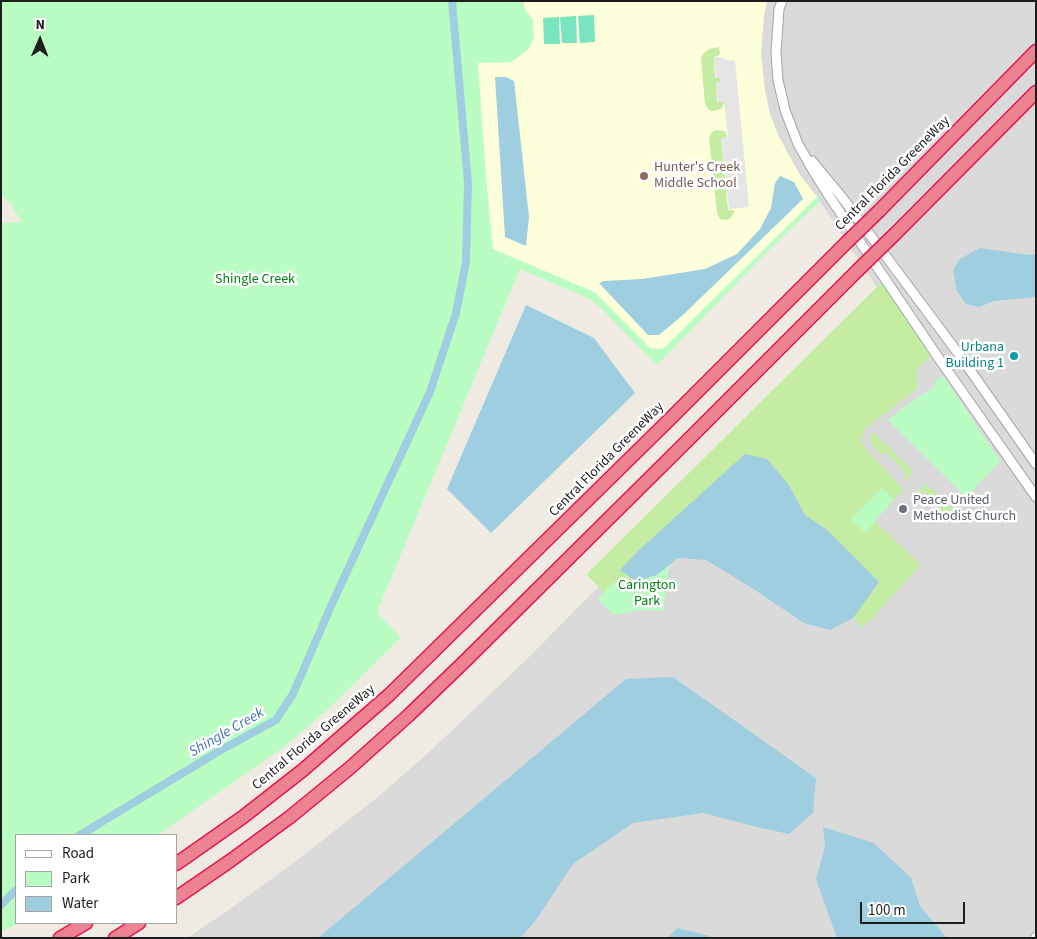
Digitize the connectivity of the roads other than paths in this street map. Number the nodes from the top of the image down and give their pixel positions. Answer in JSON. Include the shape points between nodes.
{"nodes":[{"id":1,"x":782,"y":1,"type":"edge"},
{"id":2,"x":1036,"y":52,"type":"edge"},
{"id":3,"x":1036,"y":92,"type":"edge"},
{"id":4,"x":798,"y":144,"type":"junction"},
{"id":5,"x":1036,"y":464,"type":"edge"},
{"id":6,"x":1036,"y":497,"type":"edge"},
{"id":7,"x":178,"y":863,"type":"edge"},
{"id":8,"x":178,"y":897,"type":"edge"},
{"id":9,"x":84,"y":924,"type":"edge"},
{"id":10,"x":137,"y":924,"type":"edge"},
{"id":11,"x":60,"y":938,"type":"edge"},
{"id":12,"x":115,"y":938,"type":"edge"}],
"edges":[{"from":1,"to":4,"type":"street","via":[[776,53],[778,80]]},
{"from":2,"to":7,"type":"highway","name":"Central Florida GreeneWay","bridge":true,"via":[[661,428],[389,694],[303,770]]},
{"from":3,"to":8,"type":"highway","bridge":true,"via":[[408,715],[290,817]]},
{"from":4,"to":5,"type":"street","via":[[958,352]]},
{"from":4,"to":6,"type":"street","via":[[942,364]]},
{"from":9,"to":11,"type":"highway"},
{"from":10,"to":12,"type":"highway"}]}
